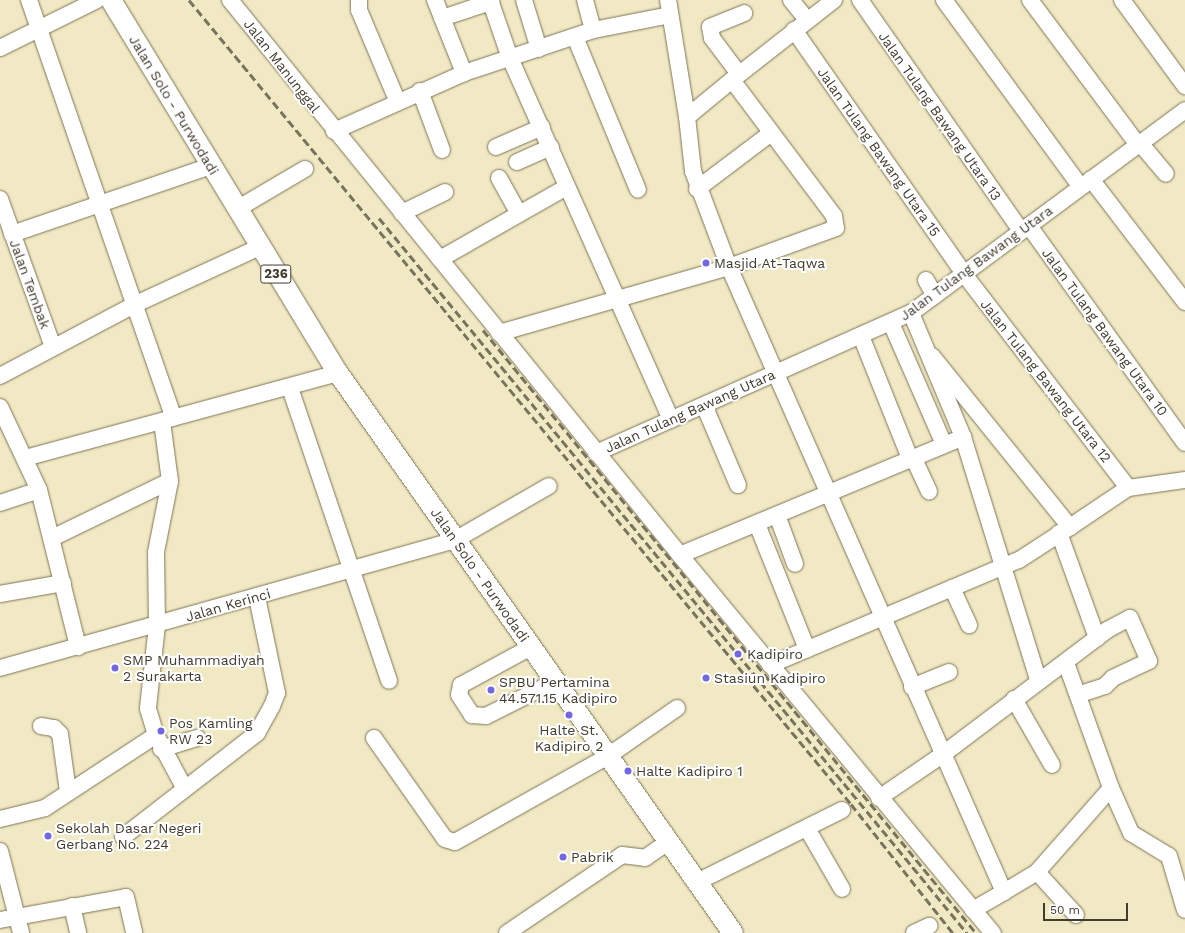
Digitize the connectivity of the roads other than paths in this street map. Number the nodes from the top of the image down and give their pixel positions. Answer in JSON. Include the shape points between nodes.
{"nodes":[{"id":1,"x":29,"y":0,"type":"edge"},
{"id":2,"x":97,"y":0,"type":"edge"},
{"id":3,"x":111,"y":0,"type":"edge"},
{"id":4,"x":230,"y":0,"type":"edge"},
{"id":5,"x":359,"y":0,"type":"edge"},
{"id":6,"x":435,"y":0,"type":"edge"},
{"id":7,"x":524,"y":0,"type":"edge"},
{"id":8,"x":585,"y":0,"type":"edge"},
{"id":9,"x":791,"y":0,"type":"edge"},
{"id":10,"x":834,"y":0,"type":"edge"},
{"id":11,"x":860,"y":0,"type":"edge"},
{"id":12,"x":944,"y":0,"type":"edge"},
{"id":13,"x":1030,"y":0,"type":"edge"},
{"id":14,"x":1122,"y":0,"type":"edge"},
{"id":15,"x":491,"y":1,"type":"edge"},
{"id":16,"x":669,"y":7,"type":"edge"},
{"id":17,"x":744,"y":13,"type":"dead end"},
{"id":18,"x":442,"y":18,"type":"junction"},
{"id":19,"x":807,"y":20,"type":"junction"},
{"id":20,"x":40,"y":29,"type":"junction"},
{"id":21,"x":593,"y":30,"type":"junction"},
{"id":22,"x":794,"y":30,"type":"junction"},
{"id":23,"x":575,"y":37,"type":"junction"},
{"id":24,"x":0,"y":48,"type":"edge"},
{"id":25,"x":539,"y":49,"type":"junction"},
{"id":26,"x":510,"y":58,"type":"junction"},
{"id":27,"x":464,"y":73,"type":"junction"},
{"id":28,"x":736,"y":77,"type":"junction"},
{"id":29,"x":1185,"y":86,"type":"edge"},
{"id":30,"x":420,"y":91,"type":"junction"},
{"id":31,"x":397,"y":100,"type":"junction"},
{"id":32,"x":1185,"y":110,"type":"edge"},
{"id":33,"x":688,"y":117,"type":"junction"},
{"id":34,"x":542,"y":127,"type":"junction"},
{"id":35,"x":334,"y":131,"type":"junction"},
{"id":36,"x":770,"y":134,"type":"junction"},
{"id":37,"x":1139,"y":144,"type":"junction"},
{"id":38,"x":496,"y":147,"type":"dead end"},
{"id":39,"x":551,"y":147,"type":"junction"},
{"id":40,"x":442,"y":150,"type":"dead end"},
{"id":41,"x":517,"y":162,"type":"dead end"},
{"id":42,"x":211,"y":166,"type":"junction"},
{"id":43,"x":305,"y":170,"type":"dead end"},
{"id":44,"x":1166,"y":174,"type":"dead end"},
{"id":45,"x":499,"y":178,"type":"dead end"},
{"id":46,"x":1086,"y":183,"type":"junction"},
{"id":47,"x":568,"y":187,"type":"junction"},
{"id":48,"x":697,"y":189,"type":"junction"},
{"id":49,"x":638,"y":190,"type":"dead end"},
{"id":50,"x":445,"y":192,"type":"dead end"},
{"id":51,"x":0,"y":199,"type":"edge"},
{"id":52,"x":100,"y":204,"type":"junction"},
{"id":53,"x":238,"y":210,"type":"junction"},
{"id":54,"x":402,"y":213,"type":"junction"},
{"id":55,"x":519,"y":214,"type":"junction"},
{"id":56,"x":1025,"y":229,"type":"junction"},
{"id":57,"x":12,"y":234,"type":"junction"},
{"id":58,"x":260,"y":247,"type":"junction"},
{"id":59,"x":440,"y":258,"type":"junction"},
{"id":60,"x":729,"y":267,"type":"junction"},
{"id":61,"x":964,"y":274,"type":"junction"},
{"id":62,"x":926,"y":280,"type":"dead end"},
{"id":63,"x":935,"y":296,"type":"junction"},
{"id":64,"x":619,"y":298,"type":"junction"},
{"id":65,"x":1185,"y":302,"type":"edge"},
{"id":66,"x":136,"y":304,"type":"junction"},
{"id":67,"x":911,"y":313,"type":"junction"},
{"id":68,"x":891,"y":323,"type":"junction"},
{"id":69,"x":499,"y":333,"type":"junction"},
{"id":70,"x":861,"y":336,"type":"junction"},
{"id":71,"x":53,"y":347,"type":"junction"},
{"id":72,"x":932,"y":356,"type":"junction"},
{"id":73,"x":778,"y":372,"type":"junction"},
{"id":74,"x":338,"y":373,"type":"junction"},
{"id":75,"x":0,"y":376,"type":"edge"},
{"id":76,"x":290,"y":388,"type":"junction"},
{"id":77,"x":704,"y":405,"type":"junction"},
{"id":78,"x":0,"y":408,"type":"edge"},
{"id":79,"x":168,"y":420,"type":"junction"},
{"id":80,"x":672,"y":420,"type":"junction"},
{"id":81,"x":5,"y":432,"type":"edge"},
{"id":82,"x":963,"y":437,"type":"junction"},
{"id":83,"x":1184,"y":438,"type":"edge"},
{"id":84,"x":943,"y":442,"type":"dead end"},
{"id":85,"x":596,"y":453,"type":"junction"},
{"id":86,"x":911,"y":456,"type":"junction"},
{"id":87,"x":25,"y":458,"type":"junction"},
{"id":88,"x":1185,"y":480,"type":"edge"},
{"id":89,"x":170,"y":481,"type":"junction"},
{"id":90,"x":738,"y":485,"type":"dead end"},
{"id":91,"x":548,"y":486,"type":"dead end"},
{"id":92,"x":1128,"y":488,"type":"junction"},
{"id":93,"x":39,"y":490,"type":"junction"},
{"id":94,"x":929,"y":492,"type":"dead end"},
{"id":95,"x":827,"y":494,"type":"junction"},
{"id":96,"x":0,"y":503,"type":"edge"},
{"id":97,"x":777,"y":515,"type":"junction"},
{"id":98,"x":757,"y":524,"type":"junction"},
{"id":99,"x":1064,"y":530,"type":"junction"},
{"id":100,"x":52,"y":538,"type":"junction"},
{"id":101,"x":455,"y":540,"type":"junction"},
{"id":102,"x":680,"y":555,"type":"junction"},
{"id":103,"x":794,"y":564,"type":"dead end"},
{"id":104,"x":1004,"y":566,"type":"junction"},
{"id":105,"x":351,"y":570,"type":"junction"},
{"id":106,"x":63,"y":583,"type":"junction"},
{"id":107,"x":952,"y":588,"type":"junction"},
{"id":108,"x":0,"y":594,"type":"edge"},
{"id":109,"x":257,"y":597,"type":"junction"},
{"id":110,"x":880,"y":617,"type":"junction"},
{"id":111,"x":157,"y":625,"type":"junction"},
{"id":112,"x":968,"y":625,"type":"dead end"},
{"id":113,"x":1097,"y":638,"type":"junction"},
{"id":114,"x":78,"y":647,"type":"junction"},
{"id":115,"x":531,"y":648,"type":"junction"},
{"id":116,"x":807,"y":649,"type":"junction"},
{"id":117,"x":1066,"y":663,"type":"junction"},
{"id":118,"x":770,"y":665,"type":"junction"},
{"id":119,"x":0,"y":668,"type":"edge"},
{"id":120,"x":949,"y":672,"type":"dead end"},
{"id":121,"x":1038,"y":680,"type":"junction"},
{"id":122,"x":389,"y":681,"type":"dead end"},
{"id":123,"x":556,"y":681,"type":"junction"},
{"id":124,"x":912,"y":687,"type":"junction"},
{"id":125,"x":1078,"y":695,"type":"junction"},
{"id":126,"x":1014,"y":699,"type":"junction"},
{"id":127,"x":677,"y":708,"type":"dead end"},
{"id":128,"x":41,"y":726,"type":"dead end"},
{"id":129,"x":197,"y":738,"type":"dead end"},
{"id":130,"x":374,"y":738,"type":"dead end"},
{"id":131,"x":158,"y":742,"type":"junction"},
{"id":132,"x":942,"y":755,"type":"junction"},
{"id":133,"x":608,"y":756,"type":"junction"},
{"id":134,"x":1052,"y":765,"type":"dead end"},
{"id":135,"x":1111,"y":788,"type":"junction"},
{"id":136,"x":185,"y":789,"type":"junction"},
{"id":137,"x":68,"y":792,"type":"junction"},
{"id":138,"x":879,"y":798,"type":"junction"},
{"id":139,"x":842,"y":810,"type":"dead end"},
{"id":140,"x":0,"y":819,"type":"edge"},
{"id":141,"x":808,"y":830,"type":"junction"},
{"id":142,"x":123,"y":837,"type":"dead end"},
{"id":143,"x":668,"y":841,"type":"junction"},
{"id":144,"x":0,"y":851,"type":"edge"},
{"id":145,"x":1037,"y":872,"type":"junction"},
{"id":146,"x":697,"y":882,"type":"junction"},
{"id":147,"x":842,"y":889,"type":"dead end"},
{"id":148,"x":1004,"y":892,"type":"junction"},
{"id":149,"x":72,"y":906,"type":"junction"},
{"id":150,"x":973,"y":910,"type":"junction"},
{"id":151,"x":1185,"y":910,"type":"edge"},
{"id":152,"x":1076,"y":915,"type":"dead end"},
{"id":153,"x":17,"y":917,"type":"junction"},
{"id":154,"x":0,"y":920,"type":"edge"},
{"id":155,"x":929,"y":926,"type":"dead end"},
{"id":156,"x":21,"y":933,"type":"edge"},
{"id":157,"x":78,"y":933,"type":"edge"},
{"id":158,"x":134,"y":933,"type":"edge"},
{"id":159,"x":507,"y":933,"type":"edge"},
{"id":160,"x":733,"y":933,"type":"edge"},
{"id":161,"x":914,"y":933,"type":"edge"},
{"id":162,"x":992,"y":933,"type":"edge"}],
"edges":[{"from":1,"to":20,"type":"street"},
{"from":2,"to":20,"type":"street"},
{"from":3,"to":42,"type":"main road","name":"Jalan Solo - Purwodadi","number":"236"},
{"from":4,"to":35,"type":"street","name":"Jalan Manunggal"},
{"from":5,"to":31,"type":"street","via":[[359,10]]},
{"from":6,"to":18,"type":"street"},
{"from":7,"to":25,"type":"street"},
{"from":8,"to":21,"type":"street"},
{"from":9,"to":19,"type":"street"},
{"from":10,"to":19,"type":"street"},
{"from":11,"to":56,"type":"street","name":"Jalan Tulang Bawang Utara 13"},
{"from":12,"to":46,"type":"street"},
{"from":13,"to":37,"type":"street"},
{"from":14,"to":29,"type":"street"},
{"from":15,"to":18,"type":"street"},
{"from":15,"to":26,"type":"street"},
{"from":16,"to":21,"type":"street"},
{"from":16,"to":33,"type":"street"},
{"from":17,"to":28,"type":"street","via":[[707,29]]},
{"from":18,"to":27,"type":"street"},
{"from":19,"to":22,"type":"street"},
{"from":20,"to":24,"type":"street"},
{"from":20,"to":52,"type":"street"},
{"from":21,"to":23,"type":"street"},
{"from":22,"to":28,"type":"street"},
{"from":22,"to":61,"type":"street","name":"Jalan Tulang Bawang Utara 15"},
{"from":23,"to":25,"type":"street"},
{"from":23,"to":49,"type":"street"},
{"from":25,"to":26,"type":"street"},
{"from":26,"to":27,"type":"street"},
{"from":26,"to":34,"type":"street"},
{"from":27,"to":30,"type":"street"},
{"from":28,"to":33,"type":"street"},
{"from":28,"to":36,"type":"street"},
{"from":30,"to":31,"type":"street"},
{"from":30,"to":40,"type":"street"},
{"from":31,"to":35,"type":"street"},
{"from":32,"to":37,"type":"street","name":"Jalan Tulang Bawang Utara"},
{"from":33,"to":48,"type":"street"},
{"from":34,"to":38,"type":"street"},
{"from":34,"to":39,"type":"street"},
{"from":35,"to":54,"type":"street","name":"Jalan Manunggal"},
{"from":36,"to":48,"type":"street"},
{"from":36,"to":60,"type":"street","via":[[834,216],[836,228]]},
{"from":37,"to":44,"type":"street"},
{"from":37,"to":46,"type":"street","name":"Jalan Tulang Bawang Utara"},
{"from":39,"to":41,"type":"street"},
{"from":39,"to":47,"type":"street"},
{"from":42,"to":52,"type":"street"},
{"from":42,"to":53,"type":"main road","name":"Jalan Solo - Purwodadi","number":"236"},
{"from":43,"to":53,"type":"street"},
{"from":45,"to":55,"type":"street"},
{"from":46,"to":56,"type":"street","name":"Jalan Tulang Bawang Utara"},
{"from":46,"to":65,"type":"street"},
{"from":47,"to":55,"type":"street"},
{"from":47,"to":64,"type":"street"},
{"from":48,"to":60,"type":"street"},
{"from":50,"to":54,"type":"street"},
{"from":51,"to":57,"type":"street","name":"Jalan Tembak"},
{"from":52,"to":57,"type":"street"},
{"from":52,"to":66,"type":"street"},
{"from":53,"to":58,"type":"main road","name":"Jalan Solo - Purwodadi","number":"236"},
{"from":54,"to":59,"type":"street","name":"Jalan Manunggal"},
{"from":55,"to":59,"type":"street"},
{"from":56,"to":61,"type":"street","name":"Jalan Tulang Bawang Utara"},
{"from":56,"to":83,"type":"street","name":"Jalan Tulang Bawang Utara 10"},
{"from":57,"to":71,"type":"street","name":"Jalan Tembak"},
{"from":58,"to":66,"type":"street"},
{"from":58,"to":74,"type":"main road","name":"Jalan Solo - Purwodadi","number":"236"},
{"from":59,"to":69,"type":"street","name":"Jalan Manunggal"},
{"from":60,"to":64,"type":"street"},
{"from":60,"to":73,"type":"street"},
{"from":61,"to":63,"type":"street","name":"Jalan Tulang Bawang Utara"},
{"from":61,"to":92,"type":"street","name":"Jalan Tulang Bawang Utara 12"},
{"from":62,"to":63,"type":"street"},
{"from":63,"to":67,"type":"street","name":"Jalan Tulang Bawang Utara"},
{"from":64,"to":69,"type":"street"},
{"from":64,"to":80,"type":"street"},
{"from":66,"to":71,"type":"street"},
{"from":66,"to":79,"type":"street"},
{"from":67,"to":68,"type":"street","name":"Jalan Tulang Bawang Utara"},
{"from":67,"to":72,"type":"street"},
{"from":68,"to":70,"type":"street","name":"Jalan Tulang Bawang Utara"},
{"from":68,"to":84,"type":"street"},
{"from":69,"to":85,"type":"street","name":"Jalan Manunggal"},
{"from":70,"to":73,"type":"street","name":"Jalan Tulang Bawang Utara"},
{"from":70,"to":86,"type":"street"},
{"from":71,"to":75,"type":"street"},
{"from":72,"to":82,"type":"street"},
{"from":72,"to":99,"type":"street"},
{"from":73,"to":77,"type":"street","name":"Jalan Tulang Bawang Utara"},
{"from":73,"to":95,"type":"street"},
{"from":74,"to":76,"type":"street"},
{"from":74,"to":101,"type":"main road","name":"Jalan Solo - Purwodadi","number":"236"},
{"from":76,"to":79,"type":"street"},
{"from":76,"to":105,"type":"street"},
{"from":77,"to":80,"type":"street","name":"Jalan Tulang Bawang Utara"},
{"from":77,"to":90,"type":"street"},
{"from":78,"to":81,"type":"street"},
{"from":79,"to":87,"type":"street"},
{"from":79,"to":89,"type":"street"},
{"from":80,"to":85,"type":"street","name":"Jalan Tulang Bawang Utara"},
{"from":81,"to":87,"type":"street"},
{"from":82,"to":86,"type":"street"},
{"from":82,"to":104,"type":"street"},
{"from":85,"to":102,"type":"street","name":"Jalan Manunggal"},
{"from":86,"to":94,"type":"street"},
{"from":86,"to":95,"type":"street"},
{"from":87,"to":93,"type":"street"},
{"from":88,"to":92,"type":"street"},
{"from":89,"to":100,"type":"street"},
{"from":89,"to":111,"type":"street","via":[[156,552]]},
{"from":91,"to":101,"type":"street","name":"Jalan Kerinci"},
{"from":92,"to":99,"type":"street"},
{"from":93,"to":96,"type":"street"},
{"from":93,"to":100,"type":"street"},
{"from":95,"to":97,"type":"street"},
{"from":95,"to":110,"type":"street"},
{"from":97,"to":98,"type":"street"},
{"from":97,"to":103,"type":"street"},
{"from":98,"to":102,"type":"street"},
{"from":98,"to":116,"type":"street"},
{"from":99,"to":104,"type":"street"},
{"from":99,"to":113,"type":"street"},
{"from":100,"to":106,"type":"street"},
{"from":101,"to":105,"type":"street","name":"Jalan Kerinci"},
{"from":101,"to":115,"type":"main road","name":"Jalan Solo - Purwodadi","number":"236"},
{"from":102,"to":118,"type":"street","name":"Jalan Manunggal"},
{"from":104,"to":107,"type":"street"},
{"from":104,"to":121,"type":"street"},
{"from":105,"to":109,"type":"street","name":"Jalan Kerinci"},
{"from":105,"to":122,"type":"street"},
{"from":106,"to":108,"type":"street"},
{"from":106,"to":114,"type":"street"},
{"from":107,"to":110,"type":"street"},
{"from":107,"to":112,"type":"street"},
{"from":109,"to":111,"type":"street","name":"Jalan Kerinci"},
{"from":109,"to":136,"type":"street","via":[[277,693],[275,699],[257,733]]},
{"from":110,"to":116,"type":"street"},
{"from":110,"to":124,"type":"street"},
{"from":111,"to":114,"type":"street","name":"Jalan Kerinci"},
{"from":111,"to":131,"type":"street","via":[[148,708]]},
{"from":113,"to":117,"type":"street"},
{"from":113,"to":125,"type":"street","via":[[1128,617],[1149,661],[1113,678],[1105,686]]},
{"from":114,"to":119,"type":"street","name":"Jalan Kerinci"},
{"from":115,"to":123,"type":"main road","name":"Jalan Solo - Purwodadi","number":"236"},
{"from":115,"to":123,"type":"street","via":[[461,684],[459,695],[472,715],[486,716]]},
{"from":116,"to":118,"type":"street"},
{"from":117,"to":121,"type":"street"},
{"from":117,"to":125,"type":"street"},
{"from":118,"to":138,"type":"street","name":"Jalan Manunggal"},
{"from":120,"to":124,"type":"street"},
{"from":121,"to":126,"type":"street"},
{"from":123,"to":133,"type":"main road","name":"Jalan Solo - Purwodadi","number":"236"},
{"from":124,"to":132,"type":"street"},
{"from":125,"to":135,"type":"street"},
{"from":126,"to":132,"type":"street"},
{"from":126,"to":134,"type":"street"},
{"from":127,"to":133,"type":"street"},
{"from":128,"to":137,"type":"street","via":[[54,728],[60,734]]},
{"from":129,"to":131,"type":"street"},
{"from":130,"to":133,"type":"street","via":[[449,843],[464,839]]},
{"from":131,"to":136,"type":"street"},
{"from":131,"to":137,"type":"street"},
{"from":132,"to":138,"type":"street"},
{"from":132,"to":148,"type":"street"},
{"from":133,"to":143,"type":"main road","name":"Jalan Solo - Purwodadi","number":"236"},
{"from":135,"to":145,"type":"street"},
{"from":135,"to":151,"type":"street","via":[[1132,833],[1139,840],[1157,847],[1169,856]]},
{"from":136,"to":142,"type":"street"},
{"from":137,"to":140,"type":"street","via":[[32,813]]},
{"from":138,"to":150,"type":"street","name":"Jalan Manunggal"},
{"from":139,"to":141,"type":"street"},
{"from":141,"to":146,"type":"street"},
{"from":141,"to":147,"type":"street"},
{"from":143,"to":146,"type":"main road","name":"Jalan Solo - Purwodadi","number":"236"},
{"from":143,"to":159,"type":"street","via":[[645,858],[622,855]]},
{"from":144,"to":153,"type":"street"},
{"from":145,"to":148,"type":"street"},
{"from":145,"to":152,"type":"street"},
{"from":146,"to":160,"type":"main road","name":"Jalan Solo - Purwodadi","number":"236"},
{"from":148,"to":150,"type":"street"},
{"from":149,"to":153,"type":"street"},
{"from":149,"to":157,"type":"street"},
{"from":149,"to":158,"type":"street","via":[[126,897]]},
{"from":150,"to":162,"type":"street","name":"Jalan Manunggal"},
{"from":153,"to":154,"type":"street"},
{"from":153,"to":156,"type":"street"},
{"from":155,"to":161,"type":"street"}]}
